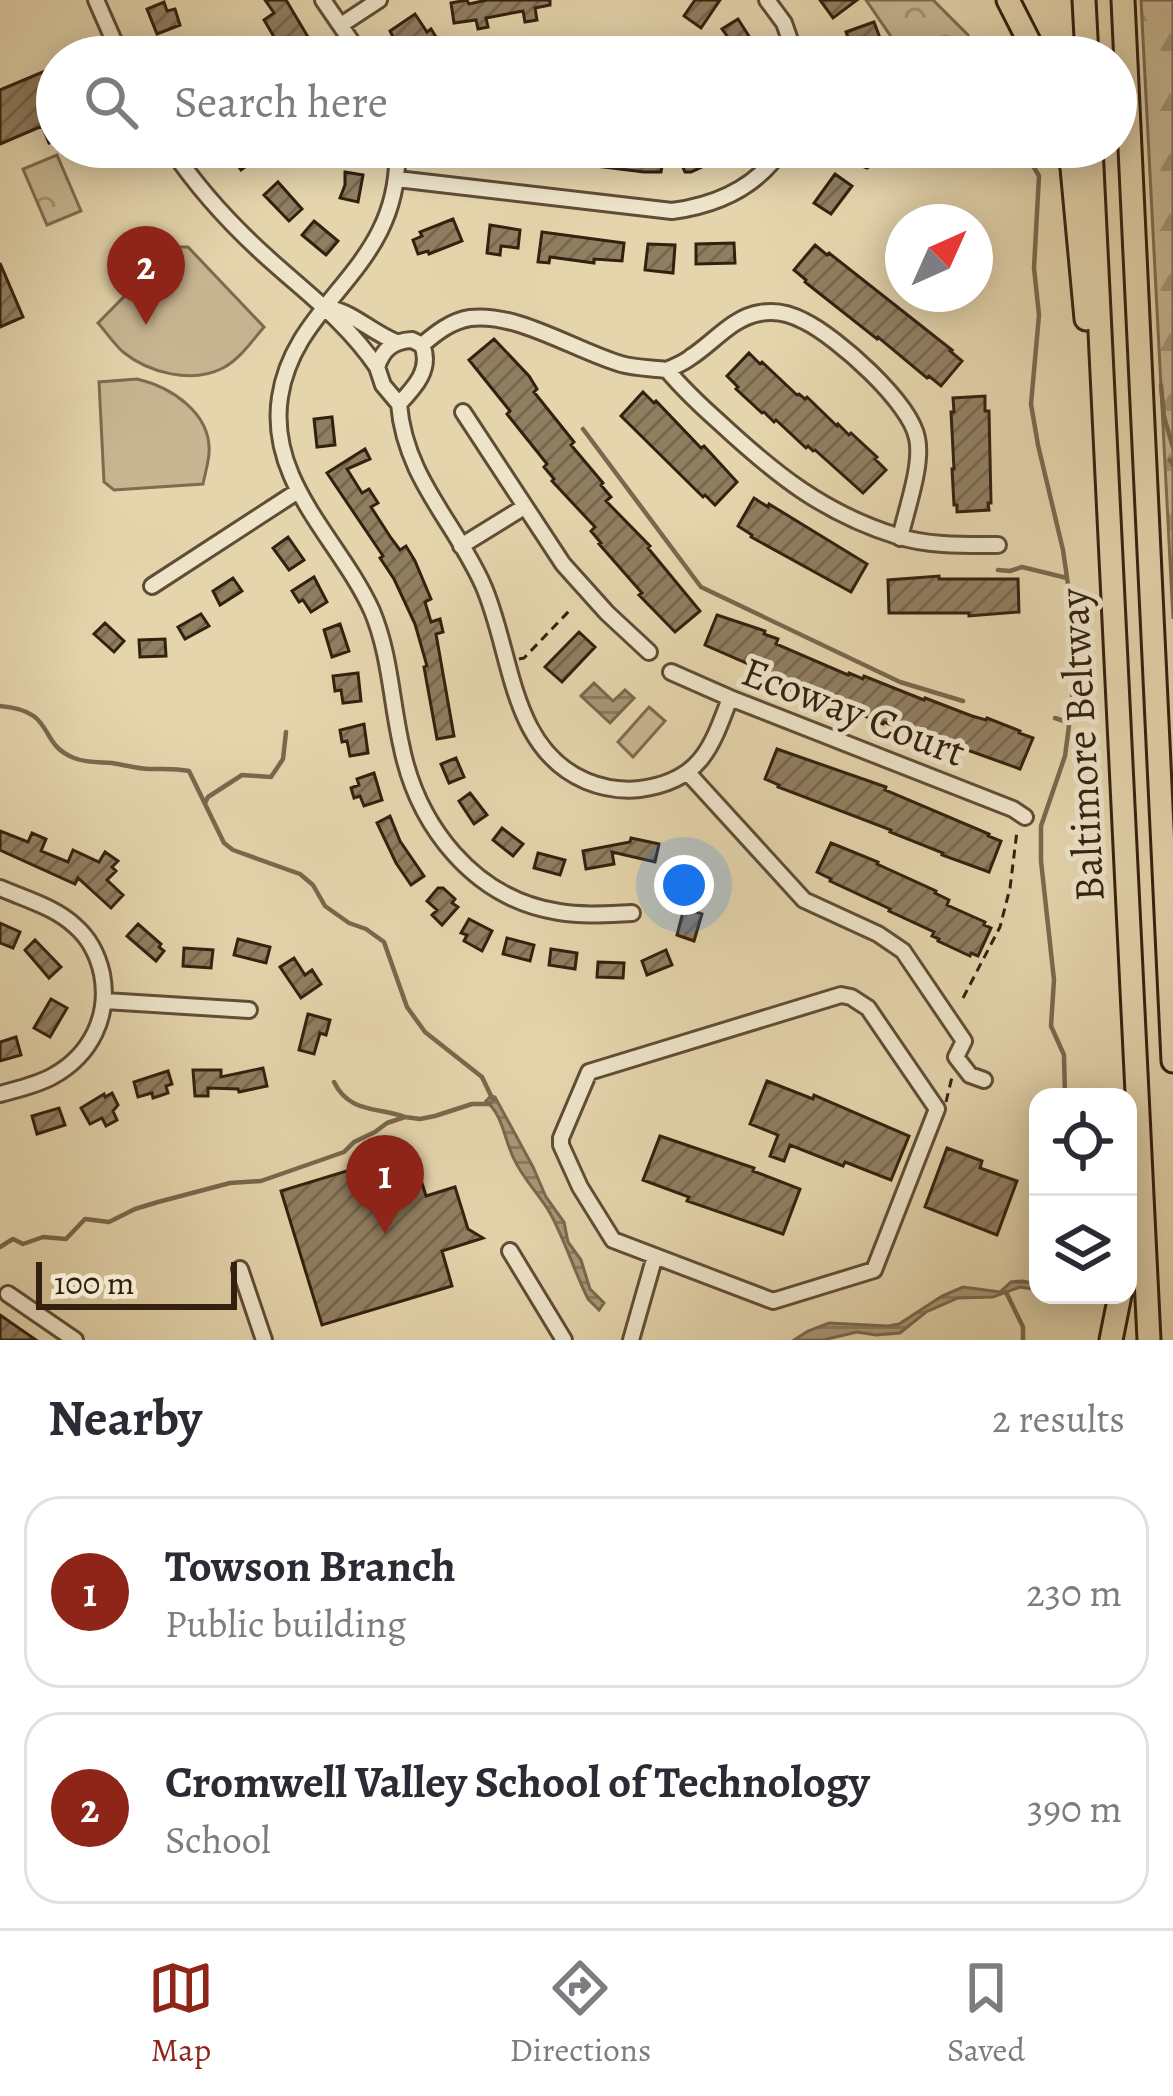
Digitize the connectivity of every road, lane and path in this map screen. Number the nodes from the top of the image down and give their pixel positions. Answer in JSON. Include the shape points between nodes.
{"nodes":[{"id":1,"x":96,"y":0,"type":"edge"},
{"id":2,"x":323,"y":0,"type":"edge"},
{"id":3,"x":379,"y":0,"type":"edge"},
{"id":4,"x":767,"y":0,"type":"edge"},
{"id":5,"x":1008,"y":0,"type":"edge"},
{"id":6,"x":1084,"y":0,"type":"edge"},
{"id":7,"x":1123,"y":0,"type":"edge"},
{"id":8,"x":340,"y":25,"type":"junction"},
{"id":9,"x":112,"y":36,"type":"edge"},
{"id":10,"x":348,"y":36,"type":"edge"},
{"id":11,"x":789,"y":36,"type":"edge"},
{"id":12,"x":1026,"y":36,"type":"edge"},
{"id":13,"x":1086,"y":36,"type":"edge"},
{"id":14,"x":1125,"y":36,"type":"edge"},
{"id":15,"x":185,"y":168,"type":"edge"},
{"id":16,"x":397,"y":168,"type":"edge"},
{"id":17,"x":766,"y":168,"type":"edge"},
{"id":18,"x":1070,"y":168,"type":"edge"},
{"id":19,"x":1092,"y":168,"type":"edge"},
{"id":20,"x":1131,"y":168,"type":"edge"},
{"id":21,"x":397,"y":179,"type":"junction"},
{"id":22,"x":327,"y":307,"type":"junction"},
{"id":23,"x":397,"y":342,"type":"junction"},
{"id":24,"x":422,"y":344,"type":"junction"},
{"id":25,"x":376,"y":367,"type":"junction"},
{"id":26,"x":667,"y":370,"type":"junction"},
{"id":27,"x":399,"y":404,"type":"junction"},
{"id":28,"x":463,"y":412,"type":"dead end"},
{"id":29,"x":298,"y":491,"type":"junction"},
{"id":30,"x":524,"y":507,"type":"junction"},
{"id":31,"x":900,"y":538,"type":"junction"},
{"id":32,"x":1110,"y":539,"type":"junction"},
{"id":33,"x":998,"y":545,"type":"dead end"},
{"id":34,"x":461,"y":546,"type":"junction"},
{"id":35,"x":152,"y":586,"type":"dead end"},
{"id":36,"x":571,"y":609,"type":"dead end"},
{"id":37,"x":649,"y":652,"type":"dead end"},
{"id":38,"x":518,"y":659,"type":"dead end"},
{"id":39,"x":671,"y":672,"type":"dead end"},
{"id":40,"x":730,"y":698,"type":"junction"},
{"id":41,"x":688,"y":774,"type":"junction"},
{"id":42,"x":1019,"y":813,"type":"joint"},
{"id":43,"x":0,"y":888,"type":"edge"},
{"id":44,"x":632,"y":913,"type":"dead end"},
{"id":45,"x":963,"y":998,"type":"dead end"},
{"id":46,"x":105,"y":1001,"type":"junction"},
{"id":47,"x":249,"y":1010,"type":"dead end"},
{"id":48,"x":956,"y":1057,"type":"junction"},
{"id":49,"x":1173,"y":1060,"type":"edge"},
{"id":50,"x":984,"y":1080,"type":"dead end"},
{"id":51,"x":0,"y":1094,"type":"edge"},
{"id":52,"x":1138,"y":1102,"type":"junction"},
{"id":53,"x":937,"y":1109,"type":"junction"},
{"id":54,"x":1130,"y":1196,"type":"edge"},
{"id":55,"x":510,"y":1251,"type":"dead end"},
{"id":56,"x":656,"y":1256,"type":"junction"},
{"id":57,"x":240,"y":1269,"type":"dead end"},
{"id":58,"x":8,"y":1294,"type":"dead end"},
{"id":59,"x":1118,"y":1304,"type":"edge"},
{"id":60,"x":560,"y":1339,"type":"edge"},
{"id":61,"x":75,"y":1340,"type":"edge"},
{"id":62,"x":264,"y":1340,"type":"edge"},
{"id":63,"x":631,"y":1340,"type":"edge"},
{"id":64,"x":1111,"y":1340,"type":"edge"},
{"id":65,"x":1149,"y":1340,"type":"edge"}],
"edges":[{"from":1,"to":9,"type":"street"},
{"from":2,"to":8,"type":"street"},
{"from":3,"to":8,"type":"street"},
{"from":4,"to":11,"type":"street"},
{"from":5,"to":12,"type":"highway"},
{"from":6,"to":13,"type":"highway"},
{"from":7,"to":14,"type":"highway","name":"Baltimore Beltway"},
{"from":8,"to":10,"type":"street"},
{"from":15,"to":22,"type":"street","via":[[231,223]]},
{"from":16,"to":21,"type":"street"},
{"from":17,"to":21,"type":"street","via":[[743,188],[672,211]]},
{"from":18,"to":32,"type":"highway"},
{"from":19,"to":32,"type":"highway","name":"Baltimore Beltway"},
{"from":20,"to":49,"type":"highway","name":"Baltimore Beltway"},
{"from":21,"to":22,"type":"street","via":[[373,247]]},
{"from":22,"to":23,"type":"street"},
{"from":22,"to":25,"type":"street"},
{"from":22,"to":29,"type":"street","via":[[301,342],[279,402],[281,441]]},
{"from":23,"to":24,"type":"street"},
{"from":23,"to":25,"type":"street"},
{"from":24,"to":26,"type":"street","via":[[452,323],[485,318],[624,365]]},
{"from":24,"to":27,"type":"street","via":[[424,368]]},
{"from":25,"to":27,"type":"street"},
{"from":26,"to":31,"type":"street","via":[[786,482]]},
{"from":26,"to":31,"type":"street","via":[[760,312],[808,322],[893,395],[917,435]]},
{"from":27,"to":34,"type":"street","via":[[407,449]]},
{"from":28,"to":30,"type":"street"},
{"from":29,"to":35,"type":"street"},
{"from":29,"to":44,"type":"street","via":[[373,614],[405,766],[445,844],[491,888],[526,905]]},
{"from":30,"to":34,"type":"street"},
{"from":30,"to":37,"type":"street","via":[[584,590]]},
{"from":31,"to":33,"type":"street"},
{"from":32,"to":52,"type":"highway","name":"Baltimore Beltway"},
{"from":34,"to":41,"type":"street","via":[[484,588],[522,711],[558,766],[615,789]]},
{"from":36,"to":38,"type":"path"},
{"from":39,"to":40,"type":"street","name":"Ecoway Court"},
{"from":40,"to":41,"type":"street"},
{"from":40,"to":42,"type":"street","name":"Ecoway Court"},
{"from":41,"to":48,"type":"street","via":[[804,900],[903,951],[964,1041]]},
{"from":42,"to":45,"type":"path","via":[[1004,915]]},
{"from":43,"to":46,"type":"street","via":[[80,930],[100,964]]},
{"from":46,"to":47,"type":"street"},
{"from":46,"to":51,"type":"street","via":[[77,1058]]},
{"from":48,"to":50,"type":"street"},
{"from":48,"to":53,"type":"path","via":[[949,1098]]},
{"from":52,"to":54,"type":"highway"},
{"from":52,"to":65,"type":"highway","name":"Baltimore Beltway"},
{"from":53,"to":56,"type":"street","via":[[874,1270],[773,1301]]},
{"from":53,"to":56,"type":"street","via":[[868,1008],[841,995],[589,1072],[562,1145],[608,1235]]},
{"from":55,"to":60,"type":"street"},
{"from":56,"to":63,"type":"street"},
{"from":57,"to":62,"type":"street"},
{"from":58,"to":61,"type":"street"},
{"from":59,"to":64,"type":"highway"}]}
